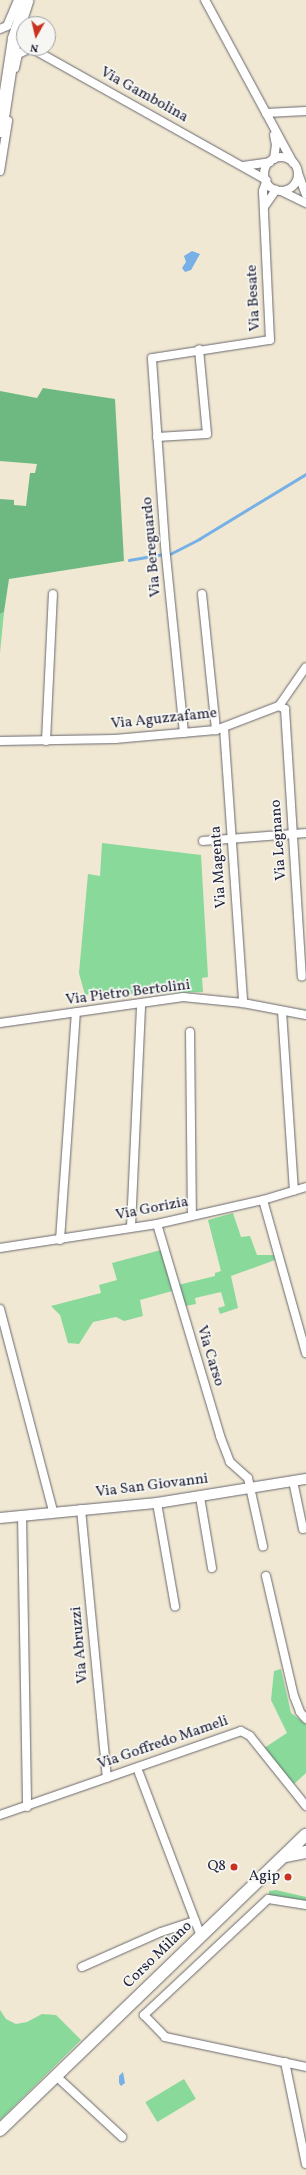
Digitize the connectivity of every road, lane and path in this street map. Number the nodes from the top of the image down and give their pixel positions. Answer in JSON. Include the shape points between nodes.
{"nodes":[{"id":1,"x":205,"y":0,"type":"edge"},
{"id":2,"x":22,"y":1,"type":"edge"},
{"id":3,"x":26,"y":16,"type":"edge"},
{"id":4,"x":0,"y":29,"type":"edge"},
{"id":5,"x":18,"y":56,"type":"edge"},
{"id":6,"x":45,"y":56,"type":"edge"},
{"id":7,"x":306,"y":111,"type":"edge"},
{"id":8,"x":266,"y":113,"type":"junction"},
{"id":9,"x":272,"y":128,"type":"junction"},
{"id":10,"x":0,"y":130,"type":"edge"},
{"id":11,"x":272,"y":161,"type":"junction"},
{"id":12,"x":293,"y":163,"type":"junction"},
{"id":13,"x":242,"y":166,"type":"junction"},
{"id":14,"x":0,"y":171,"type":"edge"},
{"id":15,"x":298,"y":173,"type":"junction"},
{"id":16,"x":266,"y":181,"type":"junction"},
{"id":17,"x":279,"y":191,"type":"junction"},
{"id":18,"x":306,"y":195,"type":"edge"},
{"id":19,"x":306,"y":204,"type":"edge"},
{"id":20,"x":264,"y":207,"type":"junction"},
{"id":21,"x":199,"y":349,"type":"junction"},
{"id":22,"x":152,"y":358,"type":"joint"},
{"id":23,"x":157,"y":436,"type":"junction"},
{"id":24,"x":53,"y":594,"type":"dead end"},
{"id":25,"x":202,"y":594,"type":"dead end"},
{"id":26,"x":306,"y":667,"type":"edge"},
{"id":27,"x":279,"y":706,"type":"junction"},
{"id":28,"x":220,"y":729,"type":"junction"},
{"id":29,"x":184,"y":733,"type":"junction"},
{"id":30,"x":0,"y":741,"type":"edge"},
{"id":31,"x":46,"y":741,"type":"junction"},
{"id":32,"x":306,"y":833,"type":"edge"},
{"id":33,"x":293,"y":834,"type":"junction"},
{"id":34,"x":231,"y":840,"type":"junction"},
{"id":35,"x":203,"y":841,"type":"dead end"},
{"id":36,"x":302,"y":976,"type":"dead end"},
{"id":37,"x":243,"y":1003,"type":"junction"},
{"id":38,"x":142,"y":1004,"type":"junction"},
{"id":39,"x":282,"y":1010,"type":"junction"},
{"id":40,"x":76,"y":1013,"type":"junction"},
{"id":41,"x":306,"y":1015,"type":"edge"},
{"id":42,"x":0,"y":1023,"type":"edge"},
{"id":43,"x":190,"y":1032,"type":"dead end"},
{"id":44,"x":306,"y":1187,"type":"edge"},
{"id":45,"x":294,"y":1191,"type":"junction"},
{"id":46,"x":263,"y":1200,"type":"junction"},
{"id":47,"x":192,"y":1216,"type":"junction"},
{"id":48,"x":157,"y":1224,"type":"junction"},
{"id":49,"x":131,"y":1227,"type":"junction"},
{"id":50,"x":60,"y":1240,"type":"junction"},
{"id":51,"x":0,"y":1248,"type":"edge"},
{"id":52,"x":0,"y":1309,"type":"edge"},
{"id":53,"x":306,"y":1353,"type":"edge"},
{"id":54,"x":306,"y":1479,"type":"edge"},
{"id":55,"x":294,"y":1481,"type":"junction"},
{"id":56,"x":249,"y":1488,"type":"junction"},
{"id":57,"x":200,"y":1497,"type":"junction"},
{"id":58,"x":157,"y":1503,"type":"junction"},
{"id":59,"x":82,"y":1509,"type":"junction"},
{"id":60,"x":53,"y":1511,"type":"junction"},
{"id":61,"x":22,"y":1515,"type":"junction"},
{"id":62,"x":0,"y":1518,"type":"edge"},
{"id":63,"x":303,"y":1529,"type":"dead end"},
{"id":64,"x":264,"y":1546,"type":"dead end"},
{"id":65,"x":212,"y":1568,"type":"dead end"},
{"id":66,"x":266,"y":1576,"type":"dead end"},
{"id":67,"x":175,"y":1606,"type":"dead end"},
{"id":68,"x":306,"y":1719,"type":"edge"},
{"id":69,"x":139,"y":1773,"type":"dead end"},
{"id":70,"x":107,"y":1778,"type":"junction"},
{"id":71,"x":306,"y":1806,"type":"edge"},
{"id":72,"x":27,"y":1807,"type":"junction"},
{"id":73,"x":0,"y":1815,"type":"edge"},
{"id":74,"x":306,"y":1835,"type":"edge"},
{"id":75,"x":306,"y":1852,"type":"edge"},
{"id":76,"x":282,"y":1857,"type":"junction"},
{"id":77,"x":306,"y":1906,"type":"edge"},
{"id":78,"x":195,"y":1921,"type":"junction"},
{"id":79,"x":201,"y":1936,"type":"junction"},
{"id":80,"x":82,"y":1967,"type":"dead end"},
{"id":81,"x":285,"y":2062,"type":"junction"},
{"id":82,"x":306,"y":2067,"type":"edge"},
{"id":83,"x":56,"y":2076,"type":"junction"},
{"id":84,"x":0,"y":2130,"type":"edge"},
{"id":85,"x":122,"y":2137,"type":"dead end"},
{"id":86,"x":306,"y":2164,"type":"edge"}],
"edges":[{"from":1,"to":8,"type":"street"},
{"from":2,"to":3,"type":"street"},
{"from":2,"to":4,"type":"street","via":[[7,26]]},
{"from":2,"to":10,"type":"main road"},
{"from":5,"to":14,"type":"street"},
{"from":6,"to":13,"type":"street","name":"Via Gambolina"},
{"from":7,"to":8,"type":"street"},
{"from":8,"to":9,"type":"street"},
{"from":9,"to":11,"type":"street","via":[[276,145]]},
{"from":9,"to":12,"type":"street"},
{"from":11,"to":12,"type":"street","via":[[284,158]]},
{"from":11,"to":13,"type":"street","via":[[259,166]]},
{"from":11,"to":16,"type":"street","via":[[265,171]]},
{"from":12,"to":15,"type":"street"},
{"from":13,"to":16,"type":"street","name":"Via Gambolina"},
{"from":15,"to":17,"type":"street","via":[[295,183]]},
{"from":15,"to":18,"type":"street"},
{"from":16,"to":17,"type":"street","name":"Via Gambolina"},
{"from":16,"to":20,"type":"street","name":"Via Besate","via":[[263,191]]},
{"from":17,"to":19,"type":"street","name":"Via Gambolina"},
{"from":17,"to":20,"type":"street"},
{"from":20,"to":21,"type":"street","name":"Via Besate","via":[[270,340]]},
{"from":21,"to":22,"type":"street","name":"Via Besate"},
{"from":21,"to":23,"type":"street","via":[[208,434]]},
{"from":22,"to":23,"type":"street","name":"Via Bereguardo"},
{"from":23,"to":29,"type":"street","name":"Via Bereguardo"},
{"from":24,"to":31,"type":"street"},
{"from":25,"to":28,"type":"street","name":"Via Magenta"},
{"from":26,"to":27,"type":"street"},
{"from":27,"to":28,"type":"street","name":"Via Aguzzafame"},
{"from":27,"to":33,"type":"street","name":"Via Legnano","via":[[285,709]]},
{"from":28,"to":29,"type":"street","name":"Via Aguzzafame"},
{"from":28,"to":34,"type":"street","name":"Via Magenta"},
{"from":29,"to":31,"type":"street","name":"Via Aguzzafame"},
{"from":30,"to":31,"type":"street","name":"Via Aguzzafame"},
{"from":32,"to":33,"type":"street"},
{"from":33,"to":34,"type":"street"},
{"from":33,"to":36,"type":"street","name":"Via Legnano"},
{"from":34,"to":35,"type":"street"},
{"from":34,"to":37,"type":"street","name":"Via Magenta"},
{"from":37,"to":38,"type":"street","name":"Via Pietro Bertolini","via":[[183,997]]},
{"from":37,"to":39,"type":"street","name":"Via Pietro Bertolini"},
{"from":38,"to":40,"type":"street","name":"Via Pietro Bertolini"},
{"from":38,"to":49,"type":"street"},
{"from":39,"to":41,"type":"street","name":"Via Pietro Bertolini"},
{"from":39,"to":45,"type":"street"},
{"from":40,"to":42,"type":"street","name":"Via Pietro Bertolini"},
{"from":40,"to":50,"type":"street"},
{"from":43,"to":47,"type":"street"},
{"from":44,"to":45,"type":"street","name":"Via Gorizia"},
{"from":45,"to":46,"type":"street","name":"Via Gorizia"},
{"from":46,"to":47,"type":"street","name":"Via Gorizia"},
{"from":46,"to":53,"type":"street"},
{"from":47,"to":48,"type":"street","name":"Via Gorizia"},
{"from":48,"to":49,"type":"street","name":"Via Gorizia"},
{"from":48,"to":56,"type":"street","name":"Via Carso","via":[[220,1436],[230,1462],[248,1478]]},
{"from":49,"to":50,"type":"street","name":"Via Gorizia"},
{"from":50,"to":51,"type":"street","name":"Via Gorizia"},
{"from":52,"to":60,"type":"street"},
{"from":54,"to":55,"type":"street","name":"Via San Giovanni"},
{"from":55,"to":56,"type":"street","name":"Via San Giovanni"},
{"from":55,"to":63,"type":"street"},
{"from":56,"to":57,"type":"street","name":"Via San Giovanni"},
{"from":56,"to":64,"type":"street","name":"Via Carso"},
{"from":57,"to":58,"type":"street","name":"Via San Giovanni"},
{"from":57,"to":65,"type":"street"},
{"from":58,"to":59,"type":"street","name":"Via San Giovanni"},
{"from":58,"to":67,"type":"street"},
{"from":59,"to":60,"type":"street","name":"Via San Giovanni"},
{"from":59,"to":70,"type":"street","name":"Via Abruzzi"},
{"from":60,"to":61,"type":"street","name":"Via San Giovanni"},
{"from":61,"to":62,"type":"street","name":"Via San Giovanni"},
{"from":61,"to":72,"type":"street"},
{"from":66,"to":68,"type":"street","via":[[294,1696],[300,1712]]},
{"from":69,"to":78,"type":"street"},
{"from":70,"to":71,"type":"street","name":"Via Goffredo Mameli","via":[[241,1731],[250,1736]]},
{"from":70,"to":72,"type":"street","name":"Via Goffredo Mameli"},
{"from":72,"to":73,"type":"street","name":"Via Goffredo Mameli"},
{"from":74,"to":76,"type":"main road","name":"Corso Milano"},
{"from":75,"to":76,"type":"main road"},
{"from":76,"to":79,"type":"main road","name":"Corso Milano"},
{"from":77,"to":81,"type":"street","via":[[268,1899],[144,2015],[165,2037]]},
{"from":78,"to":79,"type":"street"},
{"from":78,"to":80,"type":"street","via":[[161,1932]]},
{"from":79,"to":83,"type":"main road","name":"Corso Milano"},
{"from":81,"to":82,"type":"street"},
{"from":81,"to":86,"type":"street"},
{"from":83,"to":84,"type":"main road","name":"Corso Milano"},
{"from":83,"to":85,"type":"street"}]}
